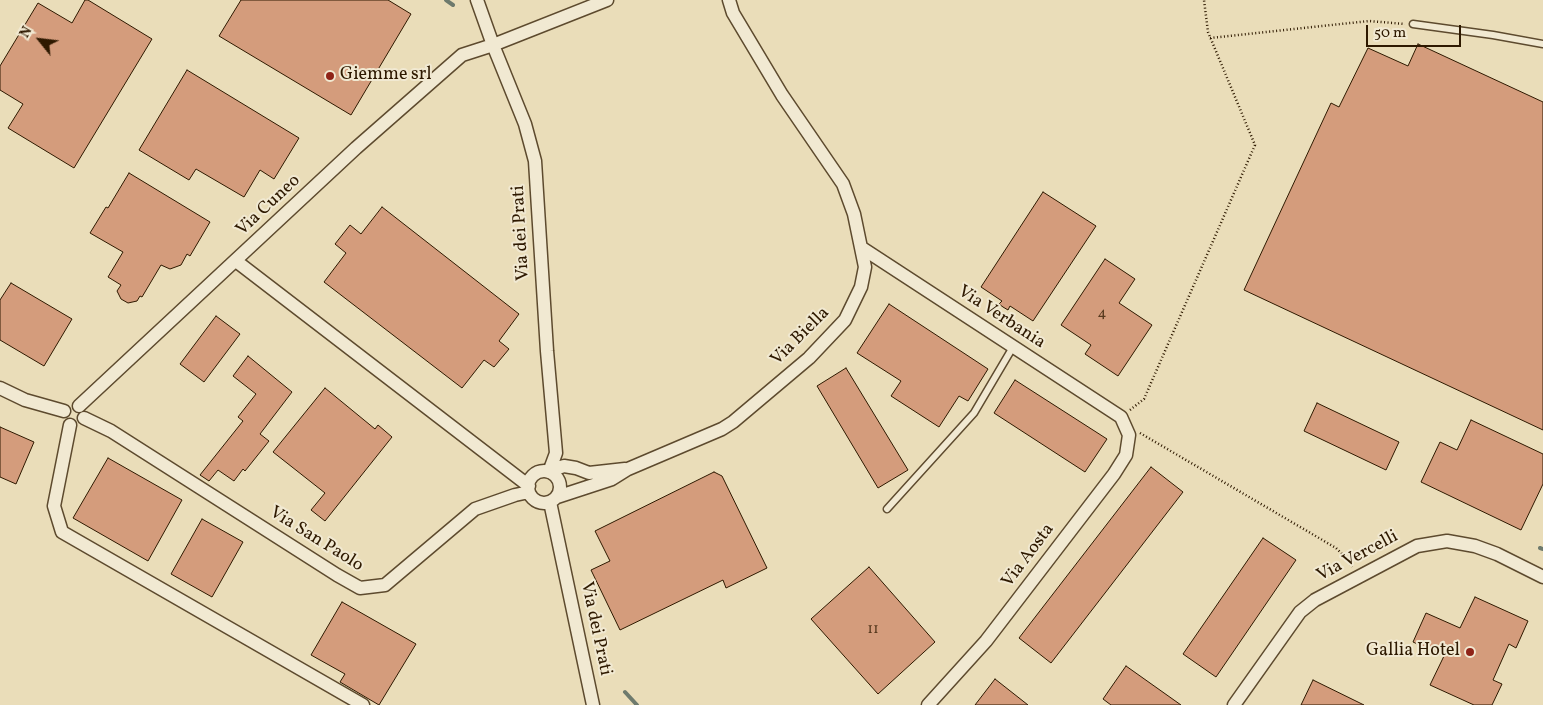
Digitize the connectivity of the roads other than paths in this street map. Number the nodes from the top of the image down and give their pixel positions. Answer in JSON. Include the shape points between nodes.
{"nodes":[{"id":1,"x":477,"y":0,"type":"edge"},
{"id":2,"x":607,"y":0,"type":"edge"},
{"id":3,"x":728,"y":0,"type":"edge"},
{"id":4,"x":1413,"y":24,"type":"road end"},
{"id":5,"x":1543,"y":44,"type":"edge"},
{"id":6,"x":493,"y":45,"type":"junction"},
{"id":7,"x":862,"y":248,"type":"junction"},
{"id":8,"x":236,"y":261,"type":"junction"},
{"id":9,"x":1014,"y":347,"type":"junction"},
{"id":10,"x":0,"y":388,"type":"edge"},
{"id":11,"x":64,"y":411,"type":"junction"},
{"id":12,"x":81,"y":412,"type":"junction"},
{"id":13,"x":70,"y":425,"type":"junction"},
{"id":14,"x":1129,"y":435,"type":"joint"},
{"id":15,"x":628,"y":469,"type":"junction"},
{"id":16,"x":551,"y":473,"type":"junction"},
{"id":17,"x":529,"y":489,"type":"junction"},
{"id":18,"x":554,"y":500,"type":"junction"},
{"id":19,"x":887,"y":509,"type":"dead end"},
{"id":20,"x":1543,"y":577,"type":"edge"},
{"id":21,"x":588,"y":703,"type":"edge"},
{"id":22,"x":363,"y":705,"type":"edge"},
{"id":23,"x":928,"y":705,"type":"edge"},
{"id":24,"x":1234,"y":705,"type":"edge"}],
"edges":[{"from":1,"to":6,"type":"street","name":"Via dei Prati"},
{"from":2,"to":6,"type":"street"},
{"from":3,"to":7,"type":"street","name":"Via Biella","via":[[782,95],[843,184]]},
{"from":4,"to":5,"type":"lane"},
{"from":6,"to":8,"type":"street","name":"Via Cuneo","via":[[462,55],[356,148]]},
{"from":6,"to":16,"type":"street","name":"Via dei Prati","via":[[525,124],[535,161],[556,453]]},
{"from":7,"to":9,"type":"street","name":"Via Verbania"},
{"from":7,"to":15,"type":"street","name":"Via Biella","via":[[865,267],[849,312],[809,358],[722,429]]},
{"from":8,"to":12,"type":"street","name":"Via Cuneo"},
{"from":8,"to":17,"type":"street"},
{"from":9,"to":14,"type":"street","name":"Via Verbania","via":[[1121,417]]},
{"from":9,"to":19,"type":"lane","via":[[974,413]]},
{"from":10,"to":11,"type":"street","via":[[25,400]]},
{"from":11,"to":12,"type":"street","via":[[69,406]]},
{"from":11,"to":13,"type":"street","via":[[65,421]]},
{"from":12,"to":13,"type":"street","via":[[80,423]]},
{"from":12,"to":17,"type":"street","name":"Via San Paolo","via":[[360,588],[385,586],[475,509]]},
{"from":13,"to":22,"type":"street","via":[[54,506],[62,532]]},
{"from":14,"to":23,"type":"street","name":"Via Aosta","via":[[1126,455],[1114,474],[986,641]]},
{"from":15,"to":16,"type":"street","name":"Via Biella","via":[[589,473],[564,466]]},
{"from":15,"to":18,"type":"street","name":"Via Biella","via":[[612,479]]},
{"from":16,"to":17,"type":"street","via":[[538,473],[530,480]]},
{"from":16,"to":18,"type":"street","via":[[560,487]]},
{"from":17,"to":18,"type":"street","via":[[532,497],[540,503]]},
{"from":18,"to":21,"type":"street","name":"Via dei Prati"},
{"from":20,"to":24,"type":"street","name":"Via Vercelli","via":[[1475,546],[1447,541],[1418,546],[1315,600],[1300,612]]}]}
